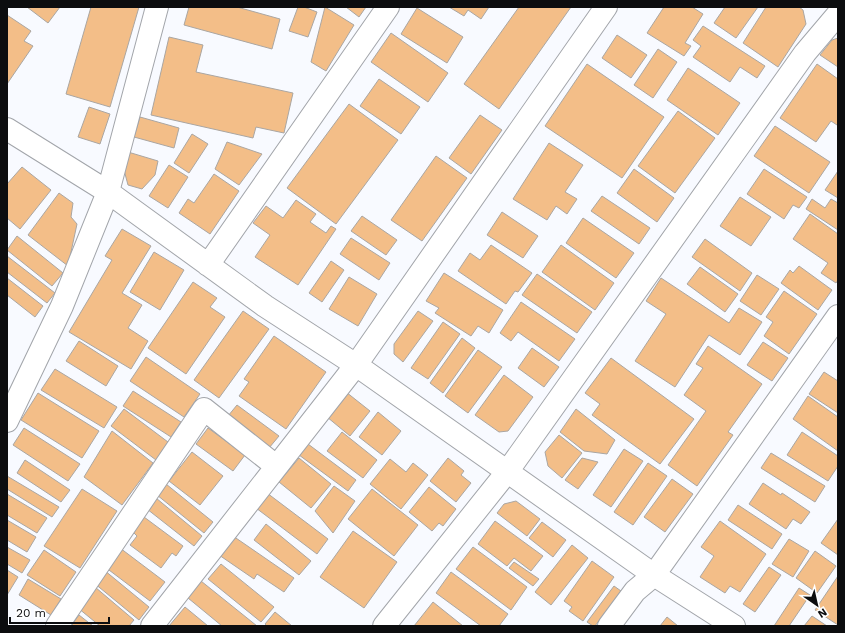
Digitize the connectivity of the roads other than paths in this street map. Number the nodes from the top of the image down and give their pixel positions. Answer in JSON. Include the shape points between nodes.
{"nodes":[{"id":1,"x":157,"y":7,"type":"edge"},
{"id":2,"x":388,"y":7,"type":"edge"},
{"id":3,"x":606,"y":7,"type":"edge"},
{"id":4,"x":838,"y":14,"type":"edge"},
{"id":5,"x":7,"y":129,"type":"edge"},
{"id":6,"x":108,"y":192,"type":"junction"},
{"id":7,"x":208,"y":265,"type":"junction"},
{"id":8,"x":838,"y":316,"type":"edge"},
{"id":9,"x":356,"y":365,"type":"junction"},
{"id":10,"x":7,"y":421,"type":"edge"},
{"id":11,"x":276,"y":466,"type":"junction"},
{"id":12,"x":507,"y":472,"type":"junction"},
{"id":13,"x":654,"y":575,"type":"junction"},
{"id":14,"x":57,"y":626,"type":"edge"},
{"id":15,"x":152,"y":626,"type":"edge"},
{"id":16,"x":384,"y":626,"type":"edge"},
{"id":17,"x":609,"y":626,"type":"edge"},
{"id":18,"x":734,"y":626,"type":"edge"}],
"edges":[{"from":1,"to":6,"type":"street"},
{"from":2,"to":7,"type":"street"},
{"from":3,"to":9,"type":"street"},
{"from":4,"to":12,"type":"street","via":[[805,53]]},
{"from":5,"to":6,"type":"street"},
{"from":6,"to":7,"type":"street"},
{"from":6,"to":10,"type":"street","via":[[62,306]]},
{"from":7,"to":9,"type":"street","via":[[265,306]]},
{"from":8,"to":13,"type":"street"},
{"from":9,"to":11,"type":"street"},
{"from":9,"to":12,"type":"street"},
{"from":11,"to":14,"type":"street","via":[[204,409]]},
{"from":11,"to":15,"type":"street"},
{"from":12,"to":13,"type":"street"},
{"from":12,"to":16,"type":"street"},
{"from":13,"to":17,"type":"street","via":[[635,592]]},
{"from":13,"to":18,"type":"street"}]}
